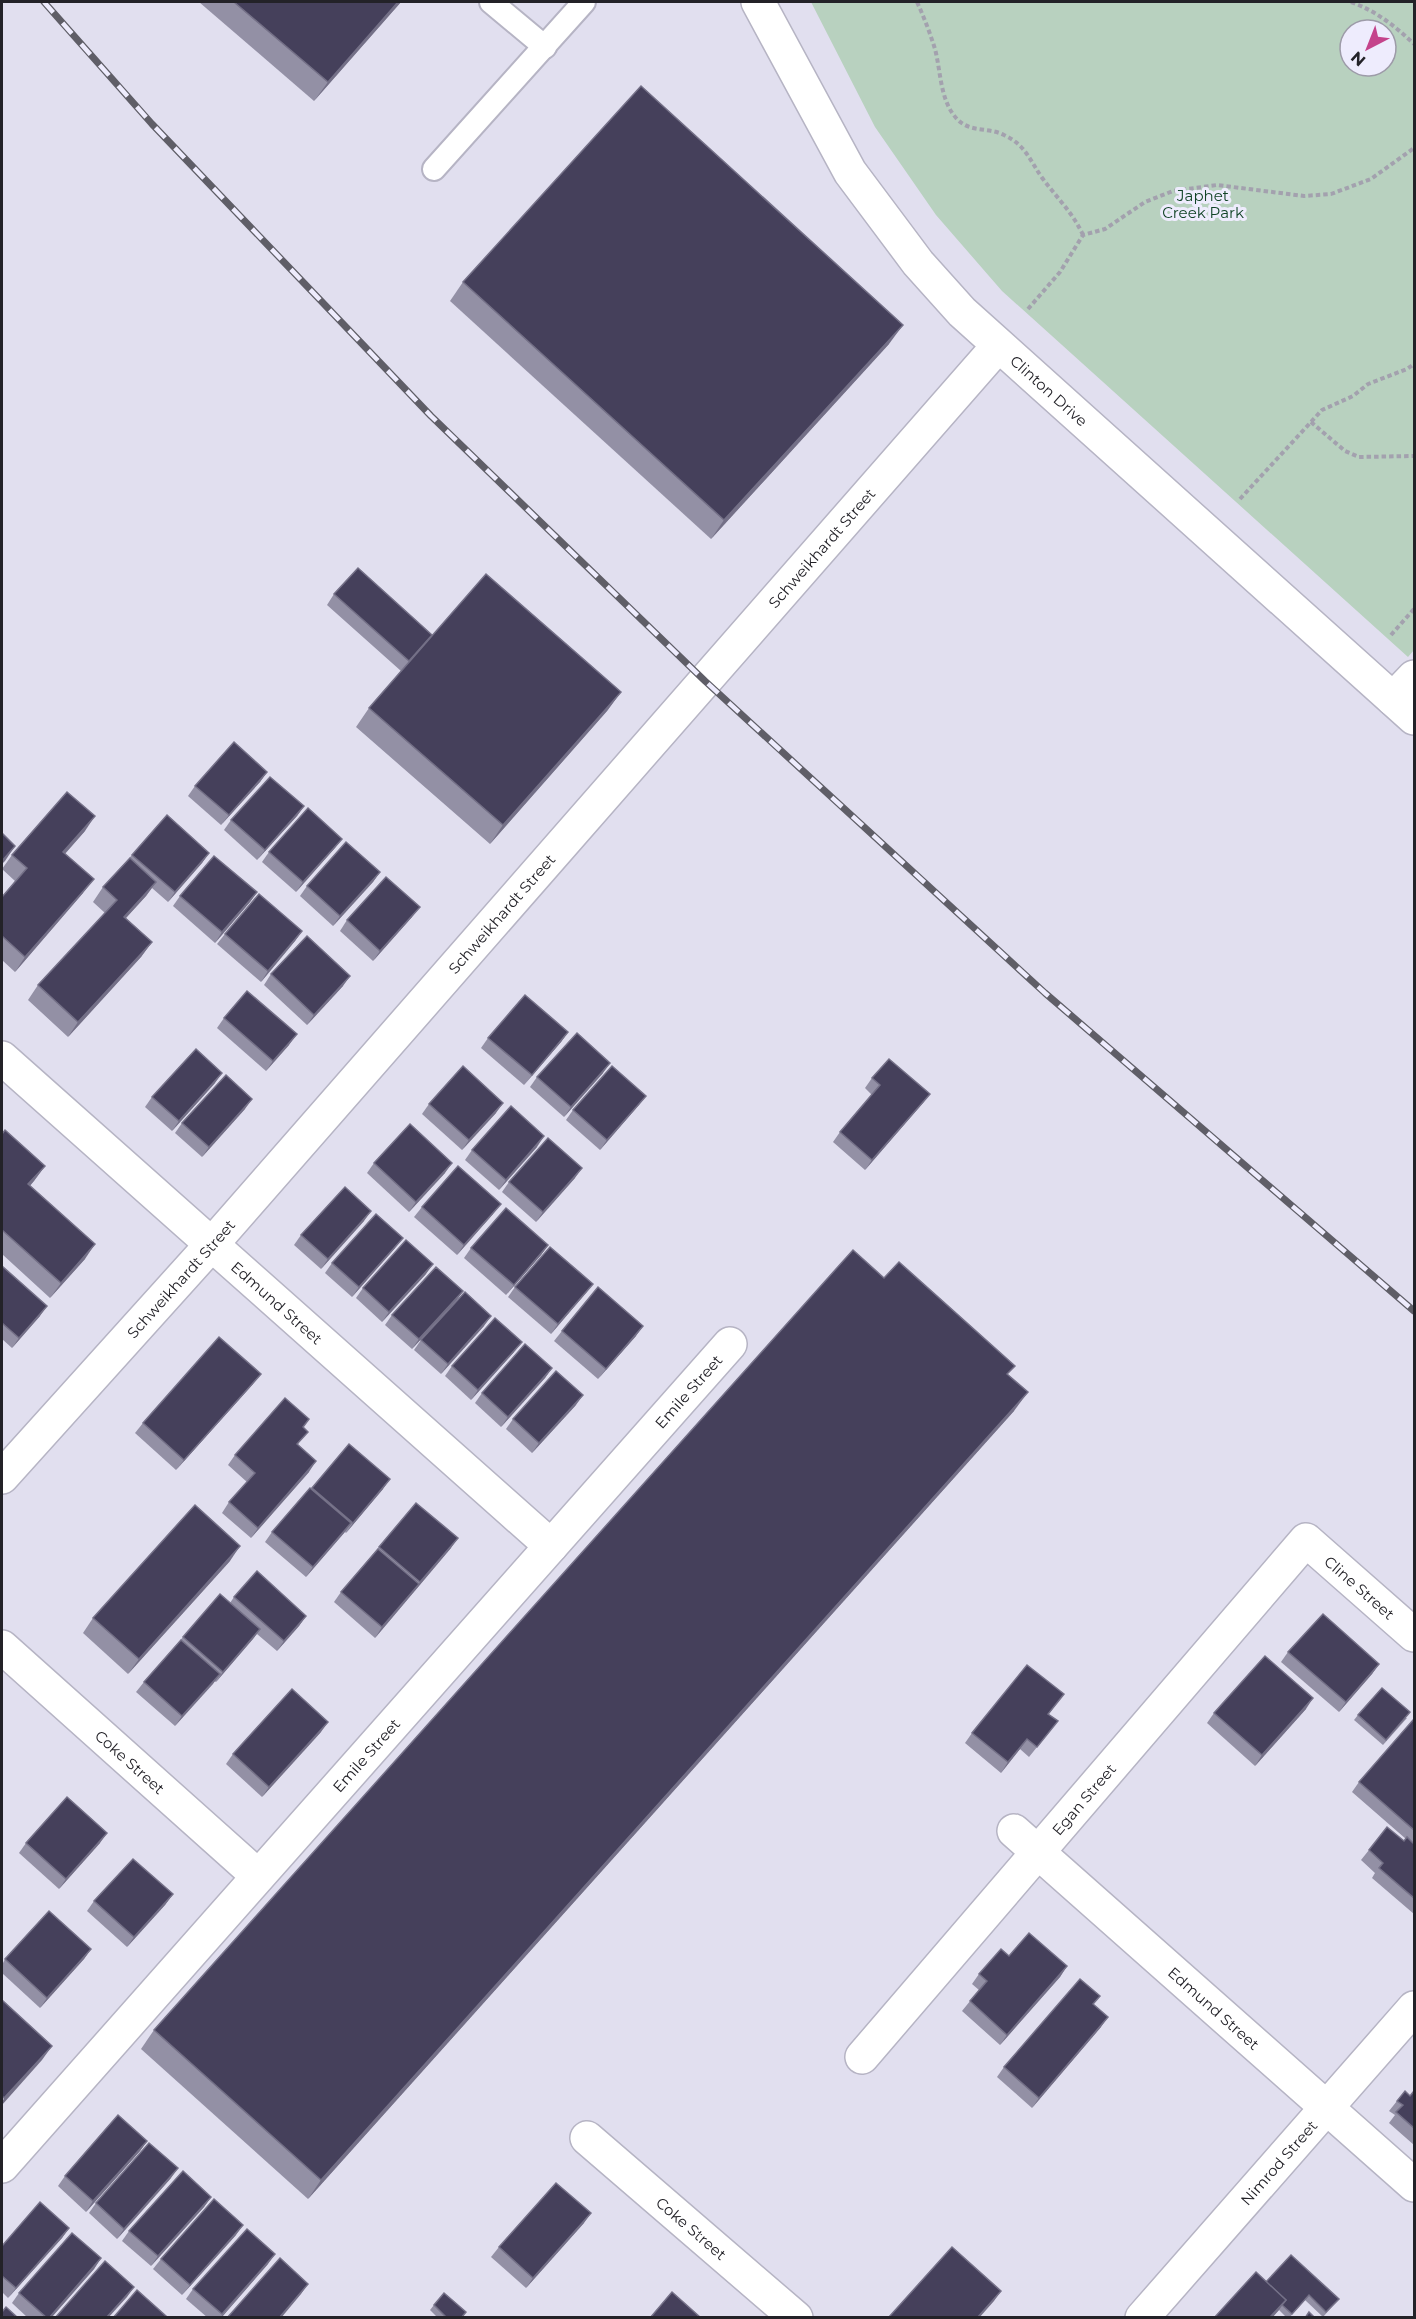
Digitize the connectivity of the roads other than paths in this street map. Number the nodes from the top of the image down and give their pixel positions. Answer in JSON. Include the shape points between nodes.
{"nodes":[{"id":1,"x":491,"y":2,"type":"edge"},
{"id":2,"x":584,"y":2,"type":"edge"},
{"id":3,"x":758,"y":2,"type":"edge"},
{"id":4,"x":544,"y":47,"type":"junction"},
{"id":5,"x":434,"y":169,"type":"dead end"},
{"id":6,"x":998,"y":346,"type":"junction"},
{"id":7,"x":1407,"y":698,"type":"edge"},
{"id":8,"x":2,"y":1058,"type":"edge"},
{"id":9,"x":212,"y":1244,"type":"junction"},
{"id":10,"x":730,"y":1344,"type":"dead end"},
{"id":11,"x":2,"y":1477,"type":"edge"},
{"id":12,"x":1306,"y":1540,"type":"joint"},
{"id":13,"x":551,"y":1546,"type":"junction"},
{"id":14,"x":1414,"y":1635,"type":"edge"},
{"id":15,"x":2,"y":1647,"type":"edge"},
{"id":16,"x":1025,"y":1841,"type":"junction"},
{"id":17,"x":258,"y":1876,"type":"junction"},
{"id":18,"x":1414,"y":2008,"type":"edge"},
{"id":19,"x":862,"y":2057,"type":"dead end"},
{"id":20,"x":1326,"y":2108,"type":"junction"},
{"id":21,"x":587,"y":2138,"type":"dead end"},
{"id":22,"x":2,"y":2166,"type":"edge"},
{"id":23,"x":1414,"y":2185,"type":"edge"},
{"id":24,"x":796,"y":2318,"type":"edge"},
{"id":25,"x":1142,"y":2318,"type":"edge"}],
"edges":[{"from":1,"to":4,"type":"lane"},
{"from":2,"to":4,"type":"lane"},
{"from":3,"to":6,"type":"street","name":"Clinton Drive","via":[[850,172],[918,263]]},
{"from":4,"to":5,"type":"lane"},
{"from":6,"to":7,"type":"street","name":"Clinton Drive"},
{"from":6,"to":9,"type":"street","name":"Schweikhardt Street"},
{"from":8,"to":9,"type":"street","name":"Edmund Street"},
{"from":9,"to":11,"type":"street","name":"Schweikhardt Street"},
{"from":9,"to":13,"type":"street","name":"Edmund Street"},
{"from":10,"to":13,"type":"street","name":"Emile Street"},
{"from":12,"to":14,"type":"street","name":"Cline Street"},
{"from":12,"to":16,"type":"street","name":"Egan Street"},
{"from":13,"to":17,"type":"street","name":"Emile Street"},
{"from":15,"to":17,"type":"street","name":"Coke Street"},
{"from":16,"to":19,"type":"street","name":"Egan Street"},
{"from":16,"to":20,"type":"street","name":"Edmund Street"},
{"from":17,"to":22,"type":"street","name":"Emile Street"},
{"from":18,"to":20,"type":"street","name":"Nimrod Street"},
{"from":20,"to":23,"type":"street","name":"Edmund Street"},
{"from":20,"to":25,"type":"street","name":"Nimrod Street"},
{"from":21,"to":24,"type":"street","name":"Coke Street"}]}
